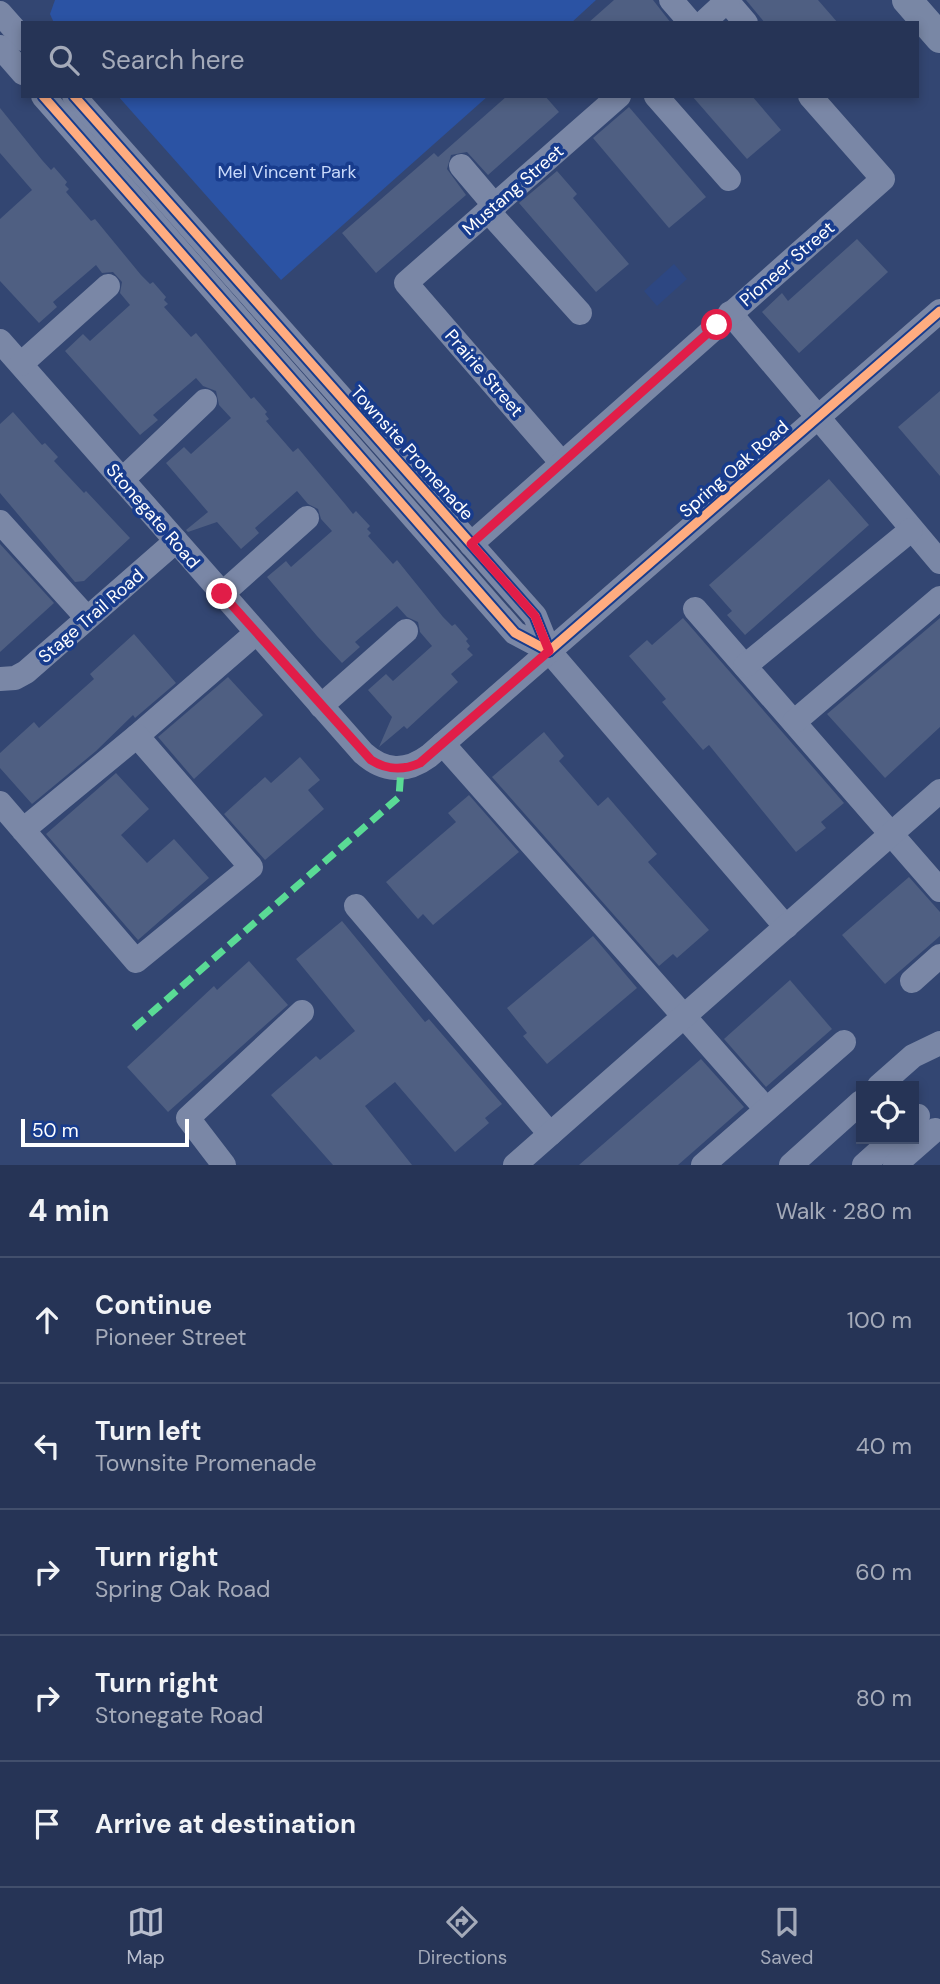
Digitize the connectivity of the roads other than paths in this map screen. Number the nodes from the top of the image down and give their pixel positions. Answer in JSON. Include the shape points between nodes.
{"nodes":[{"id":1,"x":671,"y":0,"type":"edge"},
{"id":2,"x":906,"y":0,"type":"edge"},
{"id":3,"x":728,"y":1,"type":"edge"},
{"id":4,"x":0,"y":13,"type":"edge"},
{"id":5,"x":689,"y":21,"type":"edge"},
{"id":6,"x":705,"y":21,"type":"edge"},
{"id":7,"x":744,"y":21,"type":"edge"},
{"id":8,"x":21,"y":37,"type":"edge"},
{"id":9,"x":940,"y":38,"type":"edge"},
{"id":10,"x":0,"y":47,"type":"edge"},
{"id":11,"x":21,"y":71,"type":"edge"},
{"id":12,"x":45,"y":98,"type":"edge"},
{"id":13,"x":76,"y":98,"type":"edge"},
{"id":14,"x":617,"y":98,"type":"edge"},
{"id":15,"x":658,"y":98,"type":"edge"},
{"id":16,"x":812,"y":98,"type":"edge"},
{"id":17,"x":461,"y":166,"type":"dead end"},
{"id":18,"x":729,"y":179,"type":"dead end"},
{"id":19,"x":491,"y":208,"type":"junction"},
{"id":20,"x":406,"y":283,"type":"joint"},
{"id":21,"x":108,"y":286,"type":"dead end"},
{"id":22,"x":940,"y":311,"type":"edge"},
{"id":23,"x":580,"y":313,"type":"dead end"},
{"id":24,"x":730,"y":313,"type":"junction"},
{"id":25,"x":0,"y":341,"type":"edge"},
{"id":26,"x":20,"y":364,"type":"junction"},
{"id":27,"x":205,"y":401,"type":"dead end"},
{"id":28,"x":820,"y":416,"type":"junction"},
{"id":29,"x":561,"y":462,"type":"junction"},
{"id":30,"x":122,"y":480,"type":"junction"},
{"id":31,"x":307,"y":518,"type":"dead end"},
{"id":32,"x":0,"y":523,"type":"edge"},
{"id":33,"x":911,"y":530,"type":"junction"},
{"id":34,"x":176,"y":541,"type":"junction"},
{"id":35,"x":471,"y":544,"type":"junction"},
{"id":36,"x":940,"y":562,"type":"edge"},
{"id":37,"x":222,"y":594,"type":"junction"},
{"id":38,"x":940,"y":597,"type":"edge"},
{"id":39,"x":695,"y":609,"type":"dead end"},
{"id":40,"x":87,"y":618,"type":"junction"},
{"id":41,"x":406,"y":631,"type":"dead end"},
{"id":42,"x":256,"y":633,"type":"junction"},
{"id":43,"x":549,"y":651,"type":"junction"},
{"id":44,"x":745,"y":666,"type":"junction"},
{"id":45,"x":0,"y":681,"type":"edge"},
{"id":46,"x":321,"y":706,"type":"junction"},
{"id":47,"x":794,"y":722,"type":"junction"},
{"id":48,"x":137,"y":736,"type":"junction"},
{"id":49,"x":443,"y":744,"type":"junction"},
{"id":50,"x":401,"y":769,"type":"joint"},
{"id":51,"x":940,"y":791,"type":"edge"},
{"id":52,"x":0,"y":803,"type":"edge"},
{"id":53,"x":23,"y":830,"type":"junction"},
{"id":54,"x":891,"y":834,"type":"junction"},
{"id":55,"x":940,"y":890,"type":"edge"},
{"id":56,"x":356,"y":906,"type":"dead end"},
{"id":57,"x":786,"y":927,"type":"junction"},
{"id":58,"x":940,"y":956,"type":"edge"},
{"id":59,"x":912,"y":981,"type":"dead end"},
{"id":60,"x":302,"y":1012,"type":"dead end"},
{"id":61,"x":684,"y":1018,"type":"junction"},
{"id":62,"x":844,"y":1042,"type":"dead end"},
{"id":63,"x":940,"y":1043,"type":"edge"},
{"id":64,"x":885,"y":1081,"type":"edge"},
{"id":65,"x":856,"y":1106,"type":"edge"},
{"id":66,"x":766,"y":1109,"type":"junction"},
{"id":67,"x":922,"y":1122,"type":"edge"},
{"id":68,"x":550,"y":1134,"type":"junction"},
{"id":69,"x":887,"y":1144,"type":"edge"},
{"id":70,"x":224,"y":1165,"type":"edge"},
{"id":71,"x":515,"y":1165,"type":"edge"},
{"id":72,"x":703,"y":1165,"type":"edge"},
{"id":73,"x":791,"y":1165,"type":"edge"},
{"id":74,"x":864,"y":1165,"type":"edge"},
{"id":75,"x":895,"y":1165,"type":"edge"}],
"edges":[{"from":1,"to":5,"type":"street"},
{"from":2,"to":9,"type":"main road"},
{"from":3,"to":6,"type":"street"},
{"from":3,"to":7,"type":"street"},
{"from":4,"to":8,"type":"street"},
{"from":10,"to":11,"type":"street"},
{"from":12,"to":43,"type":"street","via":[[515,633]]},
{"from":13,"to":35,"type":"street","name":"Townsite Promenade"},
{"from":14,"to":19,"type":"street","name":"Mustang Street"},
{"from":15,"to":18,"type":"street"},
{"from":16,"to":24,"type":"street","name":"Pioneer Street","via":[[883,179]]},
{"from":17,"to":19,"type":"street"},
{"from":19,"to":20,"type":"street","name":"Mustang Street"},
{"from":19,"to":23,"type":"street"},
{"from":20,"to":29,"type":"street","name":"Prairie Street"},
{"from":21,"to":26,"type":"street"},
{"from":22,"to":28,"type":"street","name":"Spring Oak Road"},
{"from":24,"to":28,"type":"street"},
{"from":24,"to":29,"type":"street","name":"Pioneer Street"},
{"from":25,"to":26,"type":"street","name":"Stonegate Road"},
{"from":26,"to":30,"type":"street","name":"Stonegate Road"},
{"from":27,"to":30,"type":"street"},
{"from":28,"to":33,"type":"street"},
{"from":28,"to":43,"type":"street","name":"Spring Oak Road"},
{"from":29,"to":35,"type":"street","name":"Pioneer Street"},
{"from":30,"to":34,"type":"street","name":"Stonegate Road"},
{"from":31,"to":37,"type":"street"},
{"from":32,"to":40,"type":"street"},
{"from":33,"to":36,"type":"street"},
{"from":33,"to":44,"type":"street"},
{"from":34,"to":37,"type":"street","name":"Stonegate Road"},
{"from":34,"to":40,"type":"street","name":"Stage Trail Road"},
{"from":35,"to":43,"type":"street","name":"Townsite Promenade","via":[[535,616]]},
{"from":37,"to":42,"type":"street","name":"Stonegate Road"},
{"from":38,"to":47,"type":"street"},
{"from":39,"to":44,"type":"street"},
{"from":40,"to":45,"type":"street","name":"Stage Trail Road","via":[[26,672]]},
{"from":41,"to":46,"type":"street"},
{"from":42,"to":46,"type":"street","name":"Stonegate Road"},
{"from":42,"to":48,"type":"street"},
{"from":43,"to":49,"type":"street","name":"Spring Oak Road"},
{"from":43,"to":57,"type":"street"},
{"from":44,"to":47,"type":"street"},
{"from":46,"to":50,"type":"street","name":"Stonegate Road","via":[[371,760]]},
{"from":47,"to":54,"type":"street"},
{"from":48,"to":53,"type":"street"},
{"from":48,"to":53,"type":"street","via":[[251,867],[136,961]]},
{"from":49,"to":50,"type":"street","name":"Spring Oak Road","via":[[420,763]]},
{"from":49,"to":61,"type":"street"},
{"from":51,"to":54,"type":"street"},
{"from":52,"to":53,"type":"street"},
{"from":54,"to":55,"type":"street"},
{"from":54,"to":57,"type":"street"},
{"from":56,"to":68,"type":"street"},
{"from":57,"to":61,"type":"street"},
{"from":58,"to":59,"type":"street"},
{"from":60,"to":70,"type":"street","via":[[187,1118]]},
{"from":61,"to":66,"type":"street"},
{"from":61,"to":68,"type":"street"},
{"from":62,"to":66,"type":"street"},
{"from":63,"to":64,"type":"street","via":[[914,1056]]},
{"from":65,"to":73,"type":"street"},
{"from":66,"to":72,"type":"street"},
{"from":67,"to":75,"type":"street"},
{"from":68,"to":71,"type":"street"},
{"from":69,"to":74,"type":"street"}]}
